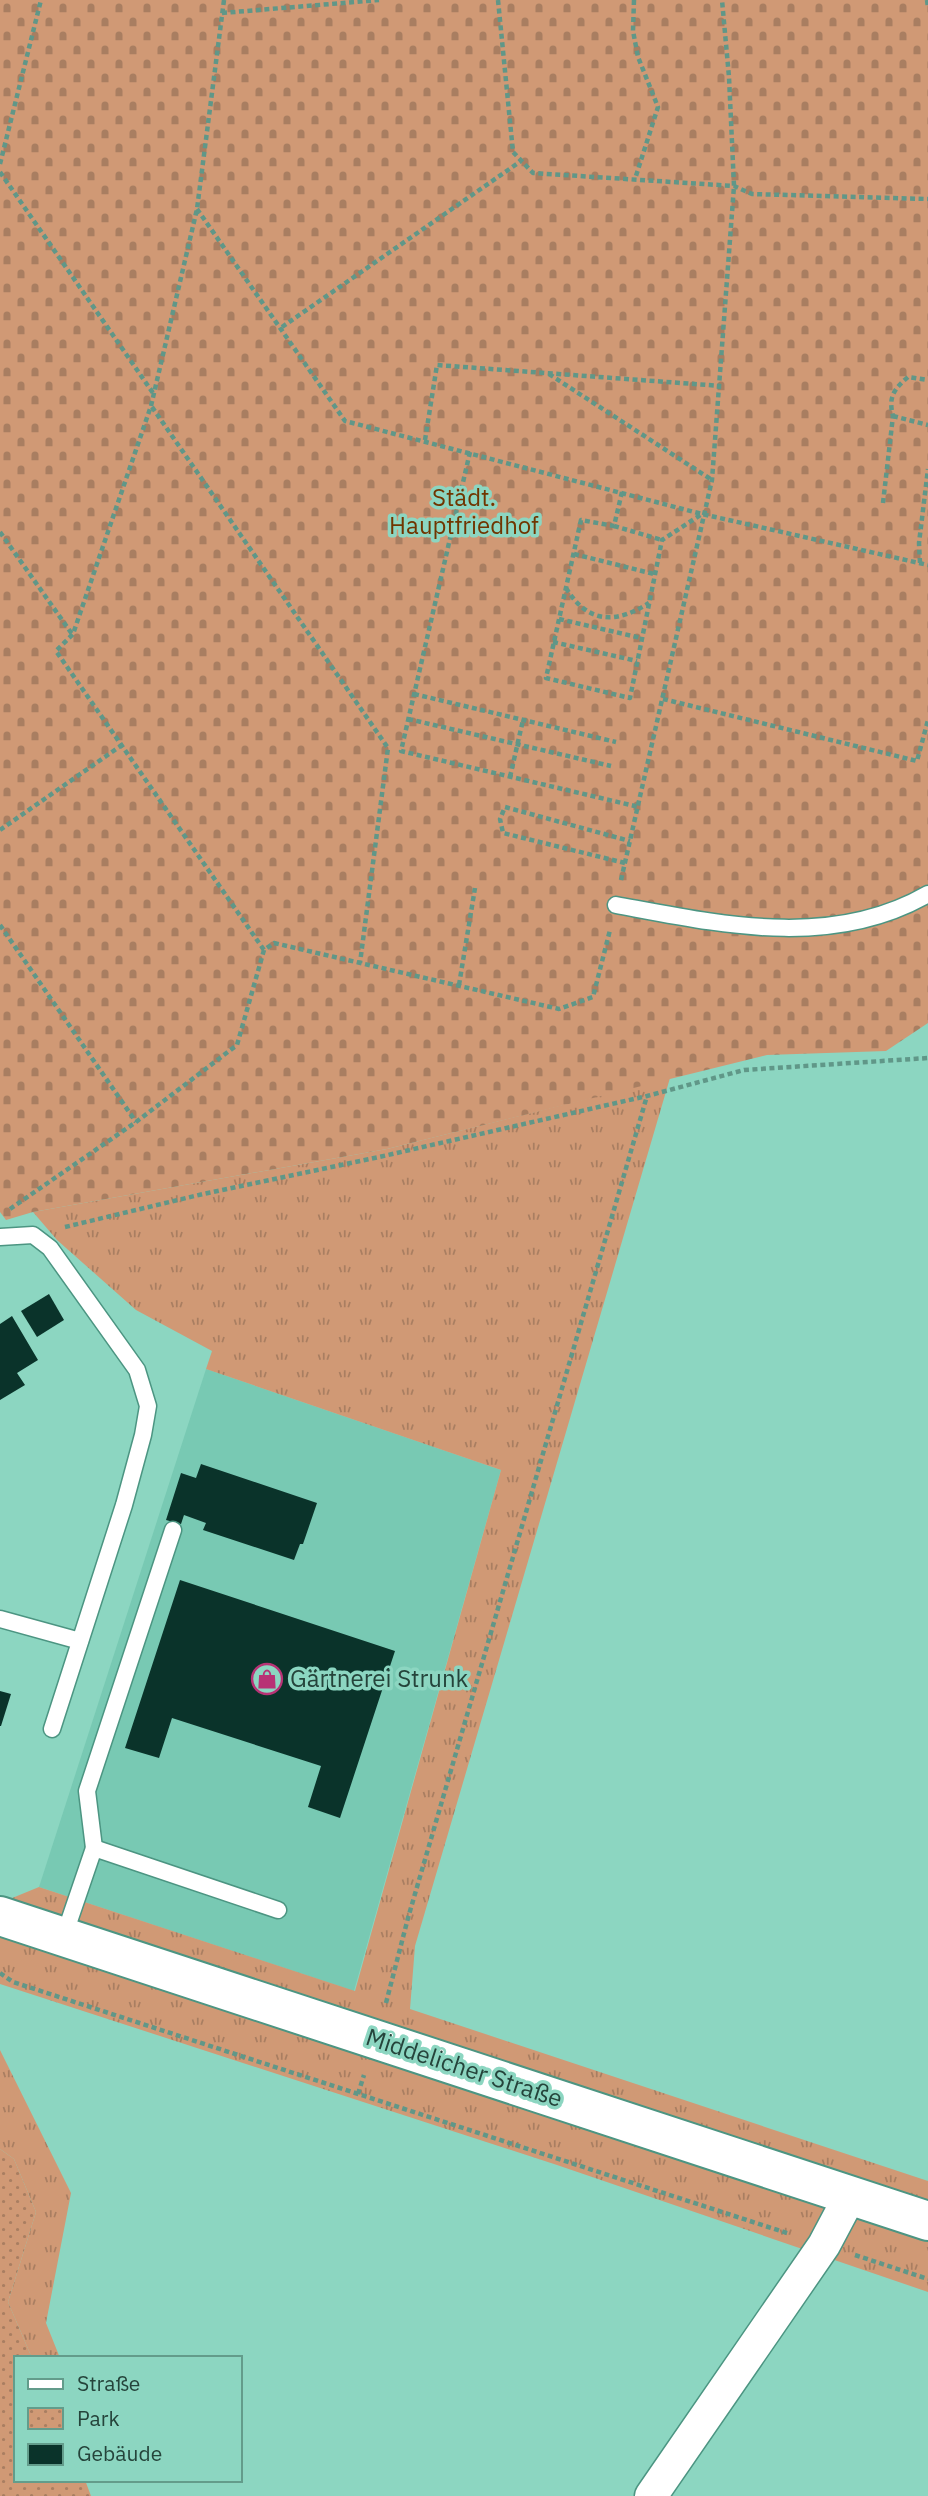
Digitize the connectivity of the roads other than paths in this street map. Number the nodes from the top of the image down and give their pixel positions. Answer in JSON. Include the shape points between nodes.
{"nodes":[{"id":1,"x":928,"y":894,"type":"edge"},
{"id":2,"x":616,"y":905,"type":"road end"},
{"id":3,"x":0,"y":1237,"type":"edge"},
{"id":4,"x":173,"y":1530,"type":"dead end"},
{"id":5,"x":0,"y":1619,"type":"edge"},
{"id":6,"x":79,"y":1641,"type":"junction"},
{"id":7,"x":52,"y":1729,"type":"dead end"},
{"id":8,"x":94,"y":1848,"type":"junction"},
{"id":9,"x":278,"y":1910,"type":"dead end"},
{"id":10,"x":0,"y":1916,"type":"edge"},
{"id":11,"x":64,"y":1936,"type":"junction"},
{"id":12,"x":850,"y":2196,"type":"junction"},
{"id":13,"x":928,"y":2221,"type":"edge"},
{"id":14,"x":652,"y":2496,"type":"edge"}],
"edges":[{"from":1,"to":2,"type":"lane","via":[[852,924],[792,930]]},
{"from":3,"to":6,"type":"lane","via":[[33,1235],[50,1248],[137,1370],[148,1406],[124,1505]]},
{"from":4,"to":8,"type":"lane","via":[[87,1791]]},
{"from":5,"to":6,"type":"lane"},
{"from":6,"to":7,"type":"lane"},
{"from":8,"to":9,"type":"lane"},
{"from":8,"to":11,"type":"lane"},
{"from":10,"to":11,"type":"street","name":"Middelicher Straße"},
{"from":11,"to":12,"type":"street","name":"Middelicher Straße"},
{"from":12,"to":13,"type":"street","name":"Middelicher Straße"},
{"from":12,"to":14,"type":"street","via":[[824,2245]]}]}
